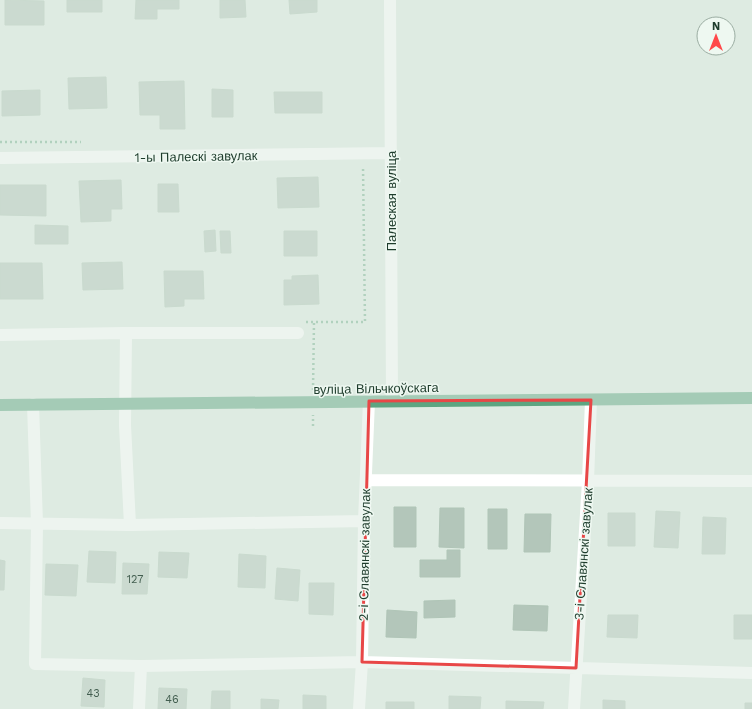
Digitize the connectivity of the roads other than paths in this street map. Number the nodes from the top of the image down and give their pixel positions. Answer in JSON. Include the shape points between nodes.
{"nodes":[{"id":1,"x":390,"y":0,"type":"edge"},
{"id":2,"x":392,"y":153,"type":"junction"},
{"id":3,"x":0,"y":158,"type":"edge"},
{"id":4,"x":298,"y":328,"type":"road end"},
{"id":5,"x":126,"y":333,"type":"junction"},
{"id":6,"x":0,"y":335,"type":"edge"},
{"id":7,"x":752,"y":398,"type":"edge"},
{"id":8,"x":591,"y":400,"type":"junction"},
{"id":9,"x":369,"y":401,"type":"junction"},
{"id":10,"x":392,"y":401,"type":"junction"},
{"id":11,"x":125,"y":403,"type":"junction"},
{"id":12,"x":0,"y":404,"type":"edge"},
{"id":13,"x":33,"y":404,"type":"junction"},
{"id":14,"x":366,"y":480,"type":"junction"},
{"id":15,"x":588,"y":481,"type":"junction"},
{"id":16,"x":752,"y":481,"type":"edge"},
{"id":17,"x":364,"y":521,"type":"junction"},
{"id":18,"x":0,"y":523,"type":"edge"},
{"id":19,"x":37,"y":524,"type":"junction"},
{"id":20,"x":130,"y":525,"type":"junction"},
{"id":21,"x":362,"y":662,"type":"junction"},
{"id":22,"x":141,"y":666,"type":"junction"},
{"id":23,"x":576,"y":668,"type":"junction"},
{"id":24,"x":752,"y":673,"type":"edge"},
{"id":25,"x":139,"y":709,"type":"edge"},
{"id":26,"x":359,"y":709,"type":"edge"},
{"id":27,"x":574,"y":709,"type":"edge"}],
"edges":[{"from":1,"to":2,"type":"street","name":"Палеская вуліца"},
{"from":2,"to":3,"type":"street","name":"1-ы Палескі завулак"},
{"from":2,"to":10,"type":"street","name":"Палеская вуліца"},
{"from":4,"to":5,"type":"street"},
{"from":5,"to":6,"type":"street"},
{"from":5,"to":11,"type":"street"},
{"from":7,"to":8,"type":"main road","name":"вуліца Вільчкоўскага"},
{"from":8,"to":10,"type":"main road","name":"вуліца Вільчкоўскага"},
{"from":8,"to":15,"type":"street","name":"3-і Славянскі завулак"},
{"from":9,"to":10,"type":"main road","name":"вуліца Вільчкоўскага"},
{"from":9,"to":11,"type":"main road","name":"вуліца Вільчкоўскага"},
{"from":9,"to":14,"type":"street","name":"2-і Славянскі завулак"},
{"from":11,"to":13,"type":"main road","name":"вуліца Вільчкоўскага"},
{"from":11,"to":20,"type":"street"},
{"from":12,"to":13,"type":"main road","name":"вуліца Вільчкоўскага"},
{"from":13,"to":19,"type":"street"},
{"from":14,"to":15,"type":"street"},
{"from":14,"to":17,"type":"street","name":"2-і Славянскі завулак"},
{"from":15,"to":16,"type":"street"},
{"from":15,"to":23,"type":"street","name":"3-і Славянскі завулак"},
{"from":17,"to":20,"type":"street"},
{"from":17,"to":21,"type":"street","name":"2-і Славянскі завулак"},
{"from":18,"to":19,"type":"street"},
{"from":19,"to":20,"type":"street"},
{"from":19,"to":22,"type":"street","via":[[35,664]]},
{"from":21,"to":22,"type":"street"},
{"from":21,"to":23,"type":"street"},
{"from":21,"to":26,"type":"street","name":"2-і Славянскі завулак"},
{"from":22,"to":25,"type":"street"},
{"from":23,"to":24,"type":"street"},
{"from":23,"to":27,"type":"street","name":"3-і Славянскі завулак"}]}
